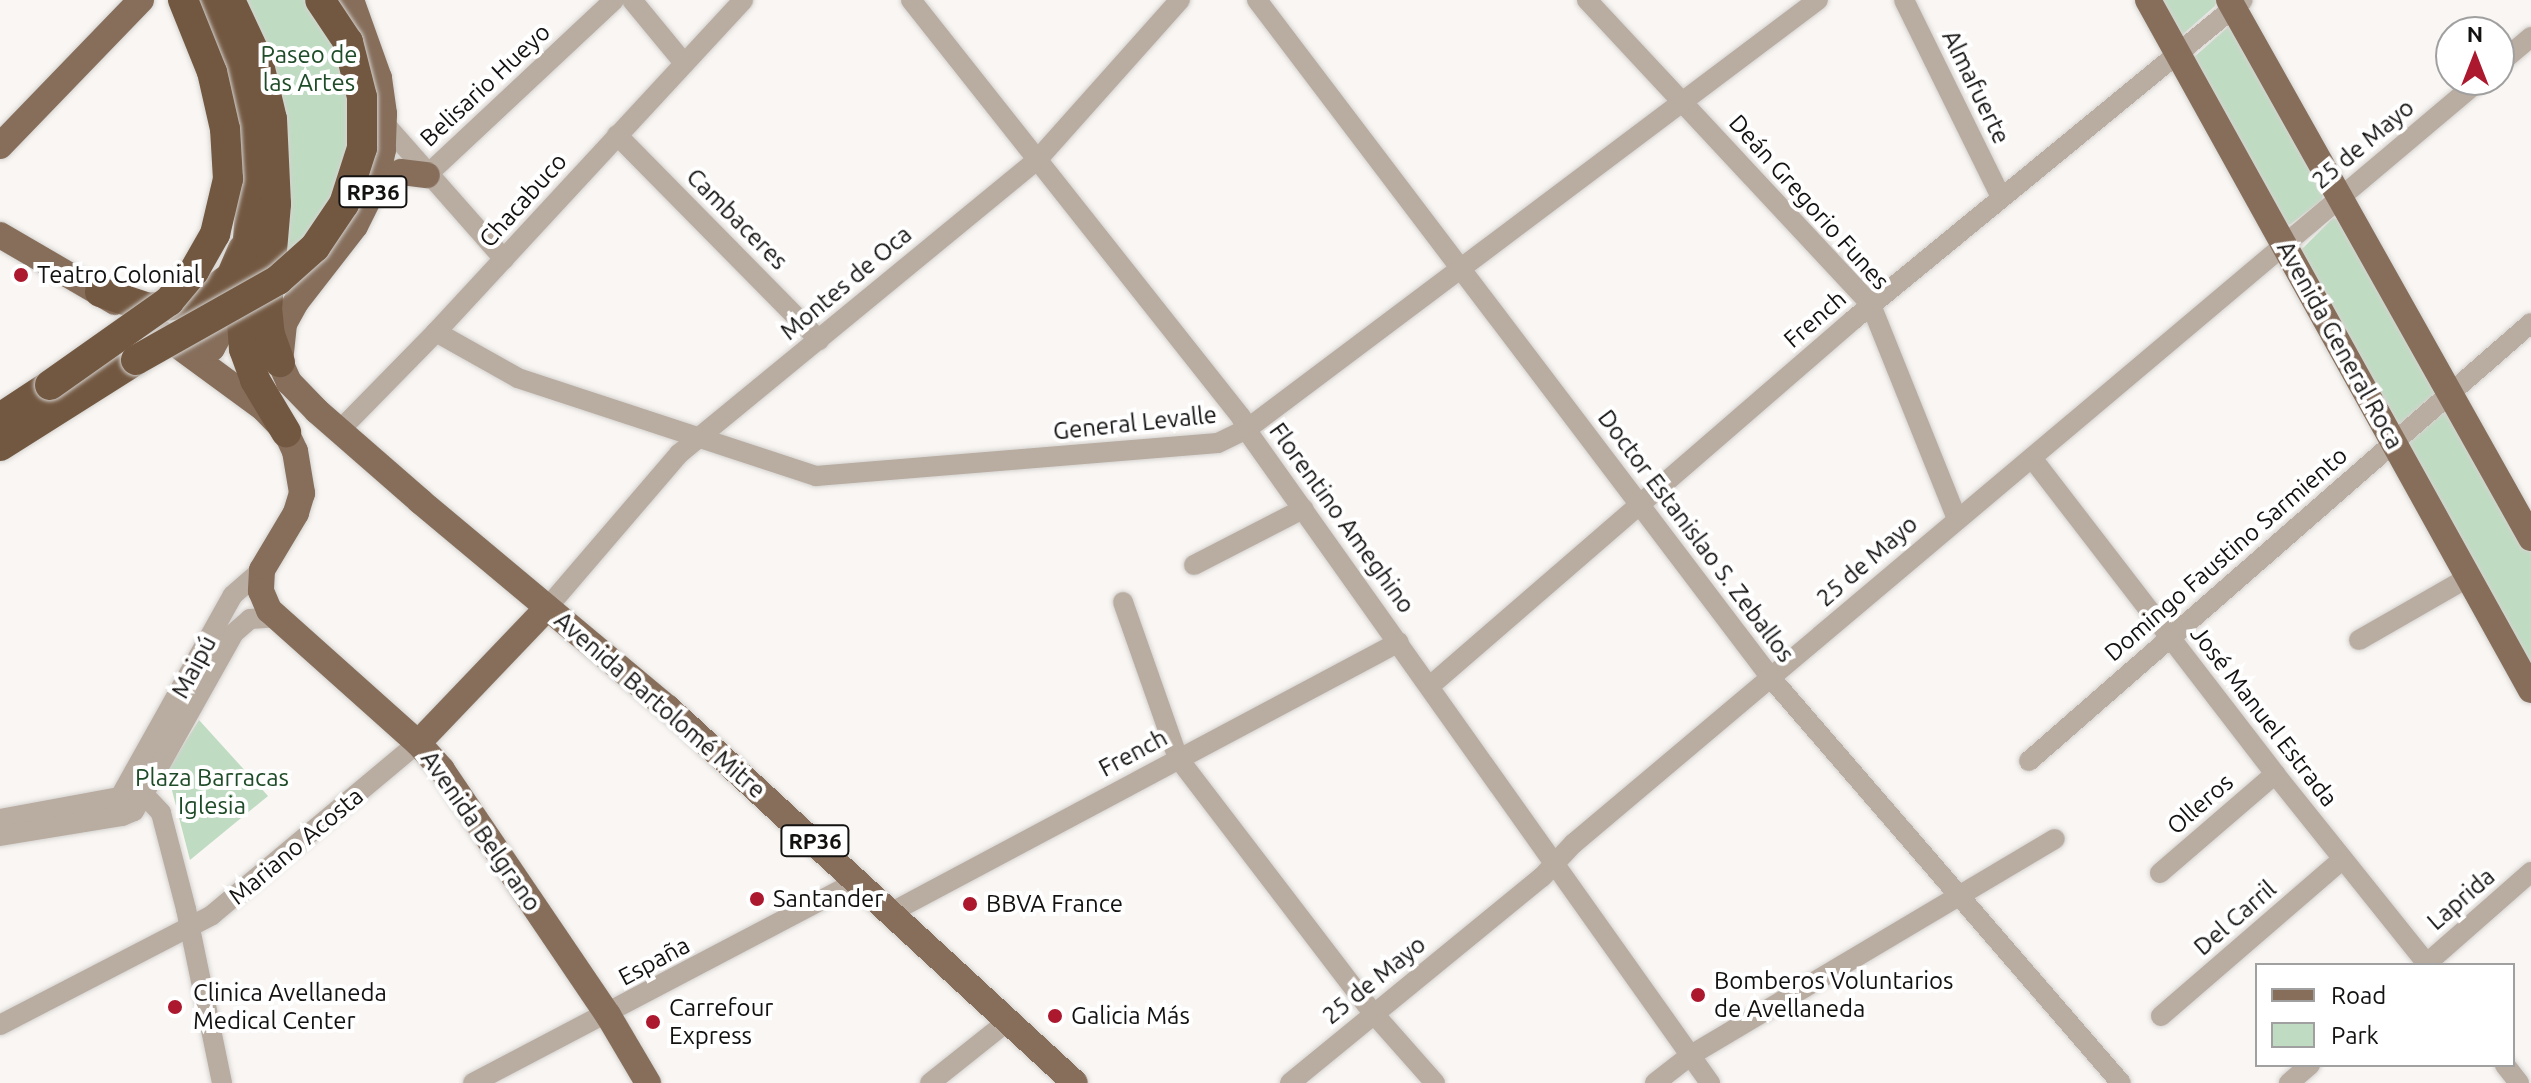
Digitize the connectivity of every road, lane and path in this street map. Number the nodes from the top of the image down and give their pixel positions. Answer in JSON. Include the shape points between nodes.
{"nodes":[{"id":1,"x":183,"y":0,"type":"edge"},
{"id":2,"x":200,"y":0,"type":"edge"},
{"id":3,"x":230,"y":0,"type":"edge"},
{"id":4,"x":320,"y":0,"type":"edge"},
{"id":5,"x":351,"y":0,"type":"edge"},
{"id":6,"x":614,"y":0,"type":"edge"},
{"id":7,"x":632,"y":0,"type":"edge"},
{"id":8,"x":743,"y":0,"type":"edge"},
{"id":9,"x":911,"y":0,"type":"edge"},
{"id":10,"x":1180,"y":0,"type":"edge"},
{"id":11,"x":1257,"y":0,"type":"edge"},
{"id":12,"x":1587,"y":0,"type":"edge"},
{"id":13,"x":1818,"y":0,"type":"edge"},
{"id":14,"x":1904,"y":0,"type":"edge"},
{"id":15,"x":2148,"y":0,"type":"edge"},
{"id":16,"x":137,"y":1,"type":"edge"},
{"id":17,"x":2235,"y":3,"type":"edge"},
{"id":18,"x":2531,"y":37,"type":"edge"},
{"id":19,"x":2515,"y":50,"type":"edge"},
{"id":20,"x":2179,"y":54,"type":"junction"},
{"id":21,"x":684,"y":63,"type":"junction"},
{"id":22,"x":2461,"y":96,"type":"edge"},
{"id":23,"x":255,"y":98,"type":"junction"},
{"id":24,"x":1684,"y":104,"type":"junction"},
{"id":25,"x":385,"y":124,"type":"junction"},
{"id":26,"x":617,"y":135,"type":"junction"},
{"id":27,"x":0,"y":146,"type":"edge"},
{"id":28,"x":1039,"y":158,"type":"junction"},
{"id":29,"x":427,"y":175,"type":"junction"},
{"id":30,"x":376,"y":185,"type":"junction"},
{"id":31,"x":2001,"y":197,"type":"junction"},
{"id":32,"x":2338,"y":199,"type":"junction"},
{"id":33,"x":249,"y":228,"type":"junction"},
{"id":34,"x":0,"y":235,"type":"edge"},
{"id":35,"x":2284,"y":244,"type":"junction"},
{"id":36,"x":504,"y":259,"type":"junction"},
{"id":37,"x":1460,"y":270,"type":"junction"},
{"id":38,"x":100,"y":292,"type":"junction"},
{"id":39,"x":1871,"y":305,"type":"junction"},
{"id":40,"x":172,"y":308,"type":"junction"},
{"id":41,"x":2531,"y":323,"type":"edge"},
{"id":42,"x":436,"y":332,"type":"junction"},
{"id":43,"x":819,"y":340,"type":"junction"},
{"id":44,"x":192,"y":354,"type":"junction"},
{"id":45,"x":280,"y":362,"type":"junction"},
{"id":46,"x":2448,"y":396,"type":"junction"},
{"id":47,"x":0,"y":418,"type":"edge"},
{"id":48,"x":1247,"y":429,"type":"junction"},
{"id":49,"x":339,"y":431,"type":"junction"},
{"id":50,"x":286,"y":432,"type":"junction"},
{"id":51,"x":697,"y":439,"type":"junction"},
{"id":52,"x":2393,"y":442,"type":"junction"},
{"id":53,"x":0,"y":446,"type":"edge"},
{"id":54,"x":2032,"y":458,"type":"junction"},
{"id":55,"x":1641,"y":506,"type":"junction"},
{"id":56,"x":1303,"y":509,"type":"junction"},
{"id":57,"x":1957,"y":519,"type":"junction"},
{"id":58,"x":2531,"y":538,"type":"edge"},
{"id":59,"x":1194,"y":565,"type":"dead end"},
{"id":60,"x":262,"y":570,"type":"junction"},
{"id":61,"x":2469,"y":577,"type":"junction"},
{"id":62,"x":1123,"y":602,"type":"dead end"},
{"id":63,"x":547,"y":608,"type":"junction"},
{"id":64,"x":276,"y":617,"type":"junction"},
{"id":65,"x":2170,"y":638,"type":"junction"},
{"id":66,"x":2359,"y":640,"type":"dead end"},
{"id":67,"x":1399,"y":642,"type":"junction"},
{"id":68,"x":1771,"y":678,"type":"junction"},
{"id":69,"x":1430,"y":686,"type":"junction"},
{"id":70,"x":2531,"y":690,"type":"edge"},
{"id":71,"x":418,"y":743,"type":"junction"},
{"id":72,"x":1178,"y":758,"type":"junction"},
{"id":73,"x":2029,"y":761,"type":"dead end"},
{"id":74,"x":2275,"y":774,"type":"junction"},
{"id":75,"x":139,"y":789,"type":"junction"},
{"id":76,"x":0,"y":819,"type":"edge"},
{"id":77,"x":0,"y":836,"type":"edge"},
{"id":78,"x":2055,"y":839,"type":"dead end"},
{"id":79,"x":2343,"y":859,"type":"junction"},
{"id":80,"x":1554,"y":864,"type":"junction"},
{"id":81,"x":2531,"y":872,"type":"edge"},
{"id":82,"x":2160,"y":873,"type":"dead end"},
{"id":83,"x":858,"y":881,"type":"junction"},
{"id":84,"x":1959,"y":896,"type":"junction"},
{"id":85,"x":892,"y":912,"type":"junction"},
{"id":86,"x":190,"y":929,"type":"junction"},
{"id":87,"x":2425,"y":963,"type":"edge"},
{"id":88,"x":2429,"y":963,"type":"edge"},
{"id":89,"x":1374,"y":1014,"type":"junction"},
{"id":90,"x":608,"y":1015,"type":"junction"},
{"id":91,"x":2161,"y":1016,"type":"dead end"},
{"id":92,"x":1008,"y":1021,"type":"junction"},
{"id":93,"x":0,"y":1025,"type":"edge"},
{"id":94,"x":1691,"y":1055,"type":"junction"},
{"id":95,"x":2308,"y":1067,"type":"edge"},
{"id":96,"x":2507,"y":1067,"type":"edge"},
{"id":97,"x":222,"y":1083,"type":"edge"},
{"id":98,"x":473,"y":1083,"type":"edge"},
{"id":99,"x":648,"y":1083,"type":"edge"},
{"id":100,"x":930,"y":1083,"type":"edge"},
{"id":101,"x":1075,"y":1083,"type":"edge"},
{"id":102,"x":1290,"y":1083,"type":"edge"},
{"id":103,"x":1435,"y":1083,"type":"edge"},
{"id":104,"x":1655,"y":1083,"type":"edge"},
{"id":105,"x":1710,"y":1083,"type":"edge"},
{"id":106,"x":2121,"y":1083,"type":"edge"},
{"id":107,"x":2289,"y":1083,"type":"edge"},
{"id":108,"x":2519,"y":1083,"type":"edge"}],
"edges":[{"from":1,"to":47,"type":"highway","bridge":true,"via":[[212,72],[225,129],[228,179],[215,234],[169,301]]},
{"from":2,"to":23,"type":"highway","via":[[227,57]]},
{"from":3,"to":23,"type":"highway","via":[[258,60]]},
{"from":4,"to":53,"type":"highway","bridge":true,"via":[[348,42],[362,97],[362,148],[344,204],[315,247],[278,280],[136,360]]},
{"from":5,"to":25,"type":"main road","number":"RP36","via":[[375,61]]},
{"from":6,"to":29,"type":"street","name":"Belisario Hueyo"},
{"from":7,"to":21,"type":"street"},
{"from":8,"to":21,"type":"street","name":"Chacabuco"},
{"from":9,"to":28,"type":"street","name":"Florentino Ameghino"},
{"from":10,"to":28,"type":"street","name":"Montes de Oca"},
{"from":11,"to":37,"type":"street","name":"Doctor Estanislao S. Zeballos"},
{"from":12,"to":24,"type":"street","name":"Deán Gregorio Funes"},
{"from":13,"to":24,"type":"street","name":"General Levalle"},
{"from":14,"to":31,"type":"street","name":"Almafuerte"},
{"from":15,"to":20,"type":"main road","name":"Avenida General Roca"},
{"from":16,"to":27,"type":"main road"},
{"from":17,"to":20,"type":"street","name":"French"},
{"from":17,"to":32,"type":"main road"},
{"from":18,"to":19,"type":"street"},
{"from":20,"to":31,"type":"street","name":"French"},
{"from":20,"to":35,"type":"main road","name":"Avenida General Roca"},
{"from":21,"to":26,"type":"street","name":"Chacabuco"},
{"from":22,"to":32,"type":"street","name":"25 de Mayo"},
{"from":23,"to":33,"type":"highway"},
{"from":23,"to":45,"type":"highway","via":[[276,184],[267,308]]},
{"from":24,"to":37,"type":"street","name":"General Levalle"},
{"from":24,"to":39,"type":"street","name":"Deán Gregorio Funes"},
{"from":25,"to":29,"type":"street"},
{"from":25,"to":30,"type":"main road","number":"RP36"},
{"from":26,"to":36,"type":"street","name":"Chacabuco"},
{"from":26,"to":43,"type":"street","name":"Cambaceres"},
{"from":28,"to":43,"type":"street","name":"Montes de Oca"},
{"from":28,"to":48,"type":"street","name":"Florentino Ameghino"},
{"from":29,"to":30,"type":"main road","via":[[401,172]]},
{"from":29,"to":36,"type":"street"},
{"from":30,"to":45,"type":"main road","number":"RP36","via":[[347,239],[287,317]]},
{"from":31,"to":39,"type":"street","name":"French"},
{"from":32,"to":35,"type":"street","name":"25 de Mayo"},
{"from":32,"to":46,"type":"main road"},
{"from":33,"to":40,"type":"highway","via":[[239,263],[226,283],[205,298]]},
{"from":33,"to":50,"type":"highway","via":[[244,349],[255,380]]},
{"from":34,"to":38,"type":"main road"},
{"from":35,"to":52,"type":"main road","name":"Avenida General Roca"},
{"from":35,"to":54,"type":"street","name":"25 de Mayo"},
{"from":36,"to":42,"type":"street","name":"Chacabuco"},
{"from":37,"to":48,"type":"street","name":"General Levalle"},
{"from":37,"to":55,"type":"street","name":"Doctor Estanislao S. Zeballos"},
{"from":38,"to":40,"type":"highway","via":[[139,307]]},
{"from":38,"to":44,"type":"main road"},
{"from":39,"to":55,"type":"street","name":"French"},
{"from":39,"to":57,"type":"street","name":"Deán Gregorio Funes"},
{"from":40,"to":44,"type":"main road","via":[[206,308],[221,322],[215,344]]},
{"from":41,"to":46,"type":"street","name":"Domingo Faustino Sarmiento"},
{"from":42,"to":49,"type":"street","name":"Chacabuco"},
{"from":42,"to":51,"type":"street","name":"General Levalle","via":[[518,378]]},
{"from":43,"to":51,"type":"street","name":"Montes de Oca"},
{"from":44,"to":50,"type":"main road"},
{"from":45,"to":49,"type":"main road","name":"Avenida Bartolomé Mitre","number":"RP36","via":[[304,400]]},
{"from":46,"to":52,"type":"street","name":"Domingo Faustino Sarmiento"},
{"from":46,"to":58,"type":"main road"},
{"from":48,"to":51,"type":"street","name":"General Levalle","via":[[1206,445],[816,476]]},
{"from":48,"to":56,"type":"street","name":"Florentino Ameghino"},
{"from":49,"to":63,"type":"main road","name":"Avenida Bartolomé Mitre","number":"RP36"},
{"from":50,"to":60,"type":"main road","name":"Maipú","via":[[299,464],[302,493]]},
{"from":51,"to":63,"type":"street","name":"Montes de Oca"},
{"from":52,"to":61,"type":"main road","name":"Avenida General Roca"},
{"from":52,"to":65,"type":"street","name":"Domingo Faustino Sarmiento"},
{"from":54,"to":57,"type":"street","name":"25 de Mayo"},
{"from":54,"to":65,"type":"street","name":"José Manuel Estrada"},
{"from":55,"to":68,"type":"street","name":"Doctor Estanislao S. Zeballos"},
{"from":55,"to":69,"type":"street","name":"French"},
{"from":56,"to":59,"type":"street"},
{"from":56,"to":67,"type":"street","name":"Florentino Ameghino"},
{"from":57,"to":68,"type":"street","name":"25 de Mayo"},
{"from":60,"to":64,"type":"main road","name":"Avenida Belgrano","via":[[261,591]]},
{"from":60,"to":75,"type":"street","name":"Maipú","via":[[233,595]]},
{"from":61,"to":66,"type":"street"},
{"from":61,"to":70,"type":"main road","name":"Avenida General Roca"},
{"from":62,"to":72,"type":"street"},
{"from":63,"to":71,"type":"main road","name":"Mariano Acosta"},
{"from":63,"to":83,"type":"main road","name":"Avenida Bartolomé Mitre","number":"RP36","via":[[657,699]]},
{"from":64,"to":71,"type":"main road","name":"Avenida Belgrano"},
{"from":64,"to":75,"type":"street","name":"Maipú","via":[[250,619],[234,633]]},
{"from":65,"to":73,"type":"street","name":"Domingo Faustino Sarmiento"},
{"from":65,"to":74,"type":"street","name":"José Manuel Estrada"},
{"from":67,"to":69,"type":"street","name":"Florentino Ameghino"},
{"from":67,"to":72,"type":"street","name":"French"},
{"from":68,"to":80,"type":"street","name":"25 de Mayo"},
{"from":68,"to":84,"type":"street","name":"Doctor Estanislao S. Zeballos"},
{"from":69,"to":80,"type":"street","name":"Florentino Ameghino"},
{"from":71,"to":86,"type":"street","name":"Mariano Acosta"},
{"from":71,"to":90,"type":"main road","name":"Avenida Belgrano","via":[[442,770]]},
{"from":72,"to":85,"type":"street","name":"French"},
{"from":72,"to":89,"type":"street"},
{"from":74,"to":79,"type":"street","name":"José Manuel Estrada"},
{"from":74,"to":82,"type":"street","name":"Olleros"},
{"from":75,"to":76,"type":"street","name":"Maipú","via":[[113,801]]},
{"from":75,"to":77,"type":"street","name":"Maipú","via":[[134,811],[122,816]]},
{"from":75,"to":86,"type":"street","via":[[161,813]]},
{"from":78,"to":84,"type":"street"},
{"from":79,"to":87,"type":"street","name":"José Manuel Estrada"},
{"from":79,"to":91,"type":"street","name":"Del Carril"},
{"from":80,"to":89,"type":"street","name":"25 de Mayo"},
{"from":80,"to":94,"type":"street","name":"Florentino Ameghino"},
{"from":81,"to":88,"type":"street","name":"Laprida"},
{"from":83,"to":85,"type":"main road","name":"Avenida Bartolomé Mitre","number":"RP36"},
{"from":83,"to":90,"type":"street","name":"España"},
{"from":84,"to":94,"type":"street"},
{"from":84,"to":106,"type":"street","name":"Doctor Estanislao S. Zeballos"},
{"from":85,"to":92,"type":"main road","name":"Avenida Bartolomé Mitre","number":"RP36"},
{"from":86,"to":93,"type":"street","name":"Mariano Acosta"},
{"from":86,"to":97,"type":"street"},
{"from":89,"to":102,"type":"street","name":"25 de Mayo"},
{"from":89,"to":103,"type":"street"},
{"from":90,"to":98,"type":"street","name":"España"},
{"from":90,"to":99,"type":"main road","name":"Avenida Belgrano"},
{"from":92,"to":100,"type":"street"},
{"from":92,"to":101,"type":"main road","name":"Avenida Bartolomé Mitre","number":"RP36"},
{"from":94,"to":104,"type":"street"},
{"from":94,"to":105,"type":"street","name":"Florentino Ameghino"},
{"from":95,"to":107,"type":"street"},
{"from":96,"to":108,"type":"street"}]}
